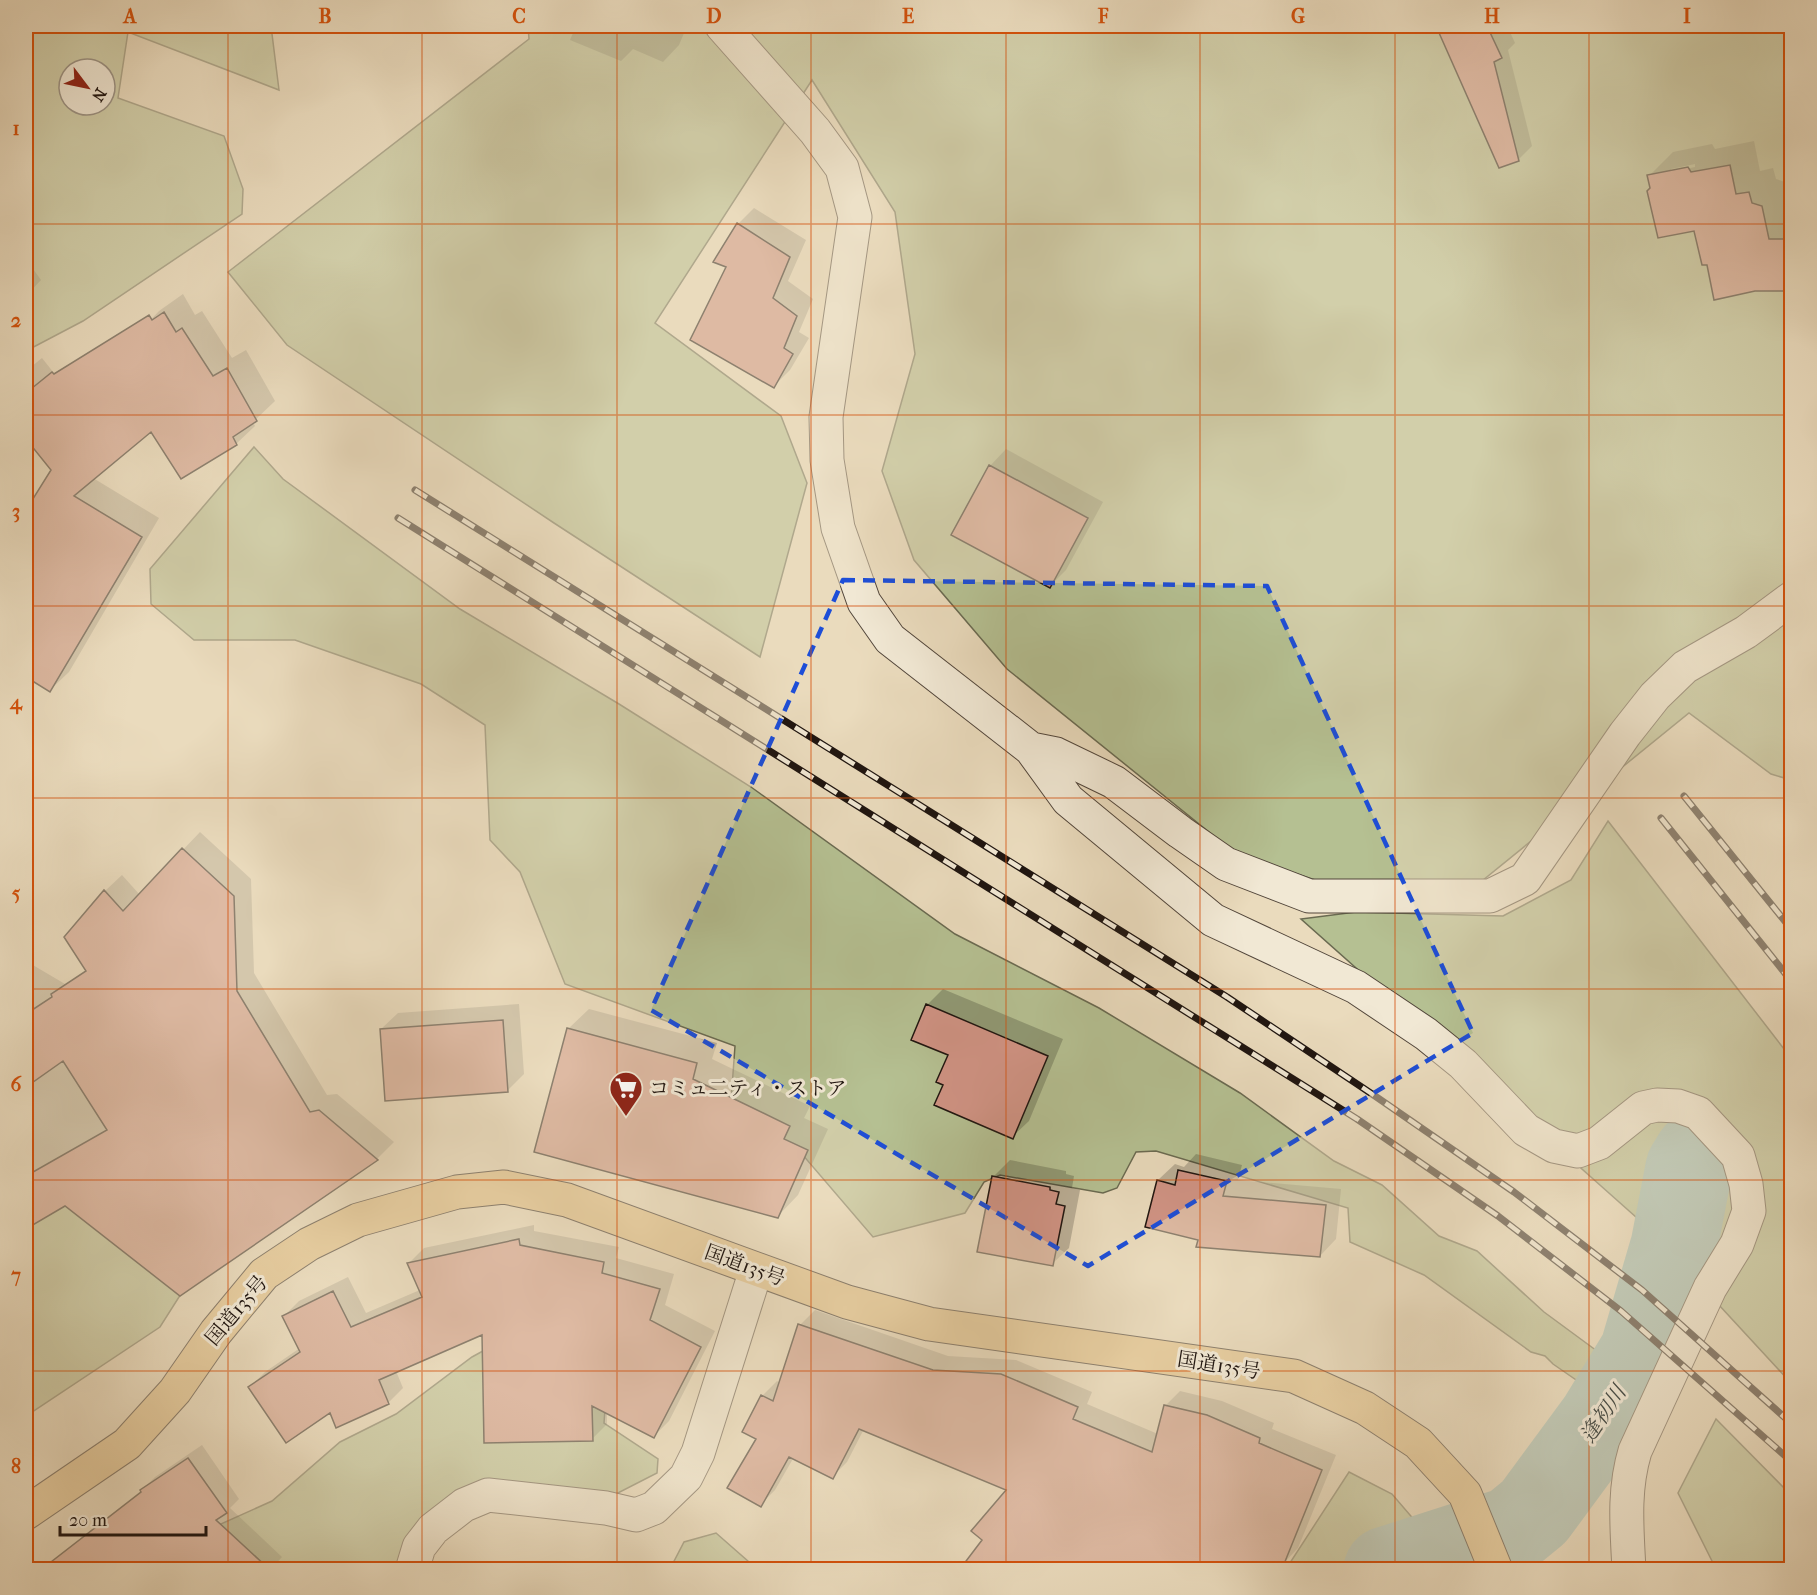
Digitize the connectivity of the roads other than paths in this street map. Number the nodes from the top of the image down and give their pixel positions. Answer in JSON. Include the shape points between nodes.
{"nodes":[{"id":1,"x":722,"y":26,"type":"edge"},
{"id":2,"x":1791,"y":598,"type":"edge"},
{"id":3,"x":1031,"y":749,"type":"junction"},
{"id":4,"x":756,"y":1270,"type":"junction"},
{"id":5,"x":26,"y":1513,"type":"edge"},
{"id":6,"x":412,"y":1569,"type":"edge"},
{"id":7,"x":1496,"y":1569,"type":"edge"},
{"id":8,"x":1629,"y":1569,"type":"edge"}],
"edges":[{"from":1,"to":3,"type":"street","via":[[815,131],[842,168],[855,217],[826,417],[827,460],[838,528],[864,602],[890,639]]},
{"from":2,"to":3,"type":"street","via":[[1746,632],[1685,667],[1662,689],[1625,734],[1525,879],[1490,896],[1308,896],[1226,864],[1114,782],[1056,754]]},
{"from":3,"to":8,"type":"street","via":[[1068,800],[1213,920],[1356,987],[1463,1064],[1535,1136],[1554,1146],[1578,1151],[1599,1143],[1643,1108],[1678,1106],[1698,1113],[1738,1156],[1749,1211],[1737,1244],[1710,1288],[1635,1451],[1628,1474]]},
{"from":4,"to":5,"type":"highway","name":"国道135号","via":[[567,1200],[504,1187],[457,1192],[358,1220],[309,1244],[264,1274],[216,1332],[175,1391],[127,1444]]},
{"from":4,"to":6,"type":"street","via":[[698,1453],[686,1477],[654,1509],[636,1515],[488,1495],[464,1505],[434,1529],[419,1547]]},
{"from":4,"to":7,"type":"highway","name":"国道135号","via":[[847,1302],[929,1324],[1294,1377],[1365,1408],[1418,1443],[1465,1494]]}]}
